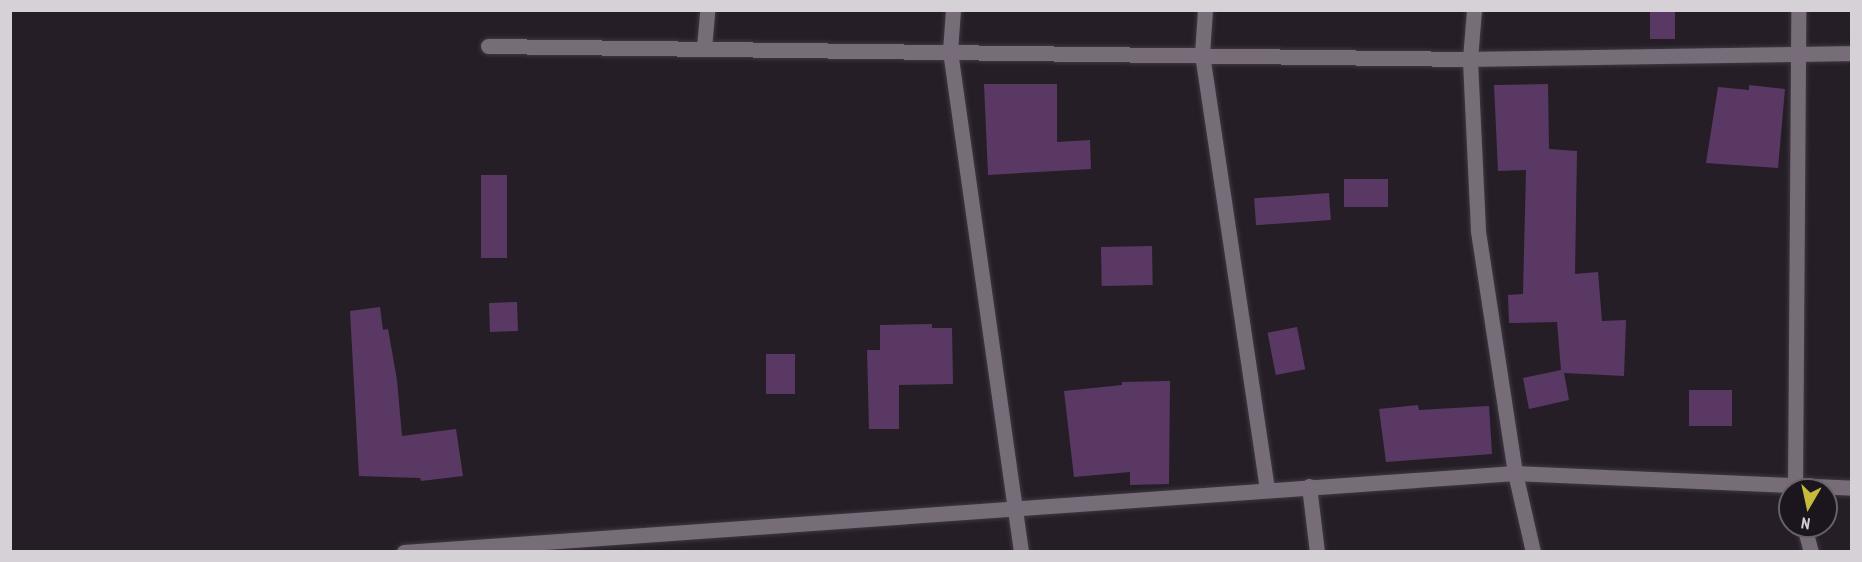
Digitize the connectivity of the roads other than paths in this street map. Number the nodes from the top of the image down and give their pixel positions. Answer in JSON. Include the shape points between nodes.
{"nodes":[{"id":1,"x":707,"y":10,"type":"edge"},
{"id":2,"x":953,"y":10,"type":"edge"},
{"id":3,"x":1205,"y":10,"type":"edge"},
{"id":4,"x":1474,"y":10,"type":"edge"},
{"id":5,"x":1798,"y":10,"type":"edge"},
{"id":6,"x":489,"y":46,"type":"dead end"},
{"id":7,"x":704,"y":48,"type":"junction"},
{"id":8,"x":950,"y":51,"type":"junction"},
{"id":9,"x":1202,"y":54,"type":"junction"},
{"id":10,"x":1851,"y":54,"type":"edge"},
{"id":11,"x":1797,"y":57,"type":"junction"},
{"id":12,"x":1470,"y":59,"type":"junction"},
{"id":13,"x":1515,"y":473,"type":"junction"},
{"id":14,"x":1795,"y":478,"type":"edge"},
{"id":15,"x":1309,"y":486,"type":"junction"},
{"id":16,"x":1778,"y":487,"type":"edge"},
{"id":17,"x":1267,"y":489,"type":"junction"},
{"id":18,"x":1012,"y":508,"type":"junction"},
{"id":19,"x":404,"y":552,"type":"edge"},
{"id":20,"x":1021,"y":552,"type":"edge"},
{"id":21,"x":1317,"y":552,"type":"edge"},
{"id":22,"x":1533,"y":552,"type":"edge"}],
"edges":[{"from":1,"to":7,"type":"street"},
{"from":2,"to":8,"type":"street"},
{"from":3,"to":9,"type":"street"},
{"from":4,"to":12,"type":"street"},
{"from":5,"to":11,"type":"street"},
{"from":6,"to":7,"type":"street"},
{"from":7,"to":8,"type":"street"},
{"from":8,"to":9,"type":"street"},
{"from":8,"to":18,"type":"street"},
{"from":9,"to":12,"type":"street"},
{"from":9,"to":17,"type":"street"},
{"from":10,"to":11,"type":"street"},
{"from":11,"to":12,"type":"street"},
{"from":11,"to":14,"type":"street"},
{"from":12,"to":13,"type":"street","via":[[1478,230]]},
{"from":13,"to":15,"type":"street"},
{"from":13,"to":16,"type":"street"},
{"from":13,"to":22,"type":"street"},
{"from":15,"to":17,"type":"street"},
{"from":15,"to":21,"type":"street"},
{"from":17,"to":18,"type":"street"},
{"from":18,"to":19,"type":"street"},
{"from":18,"to":20,"type":"street"}]}
